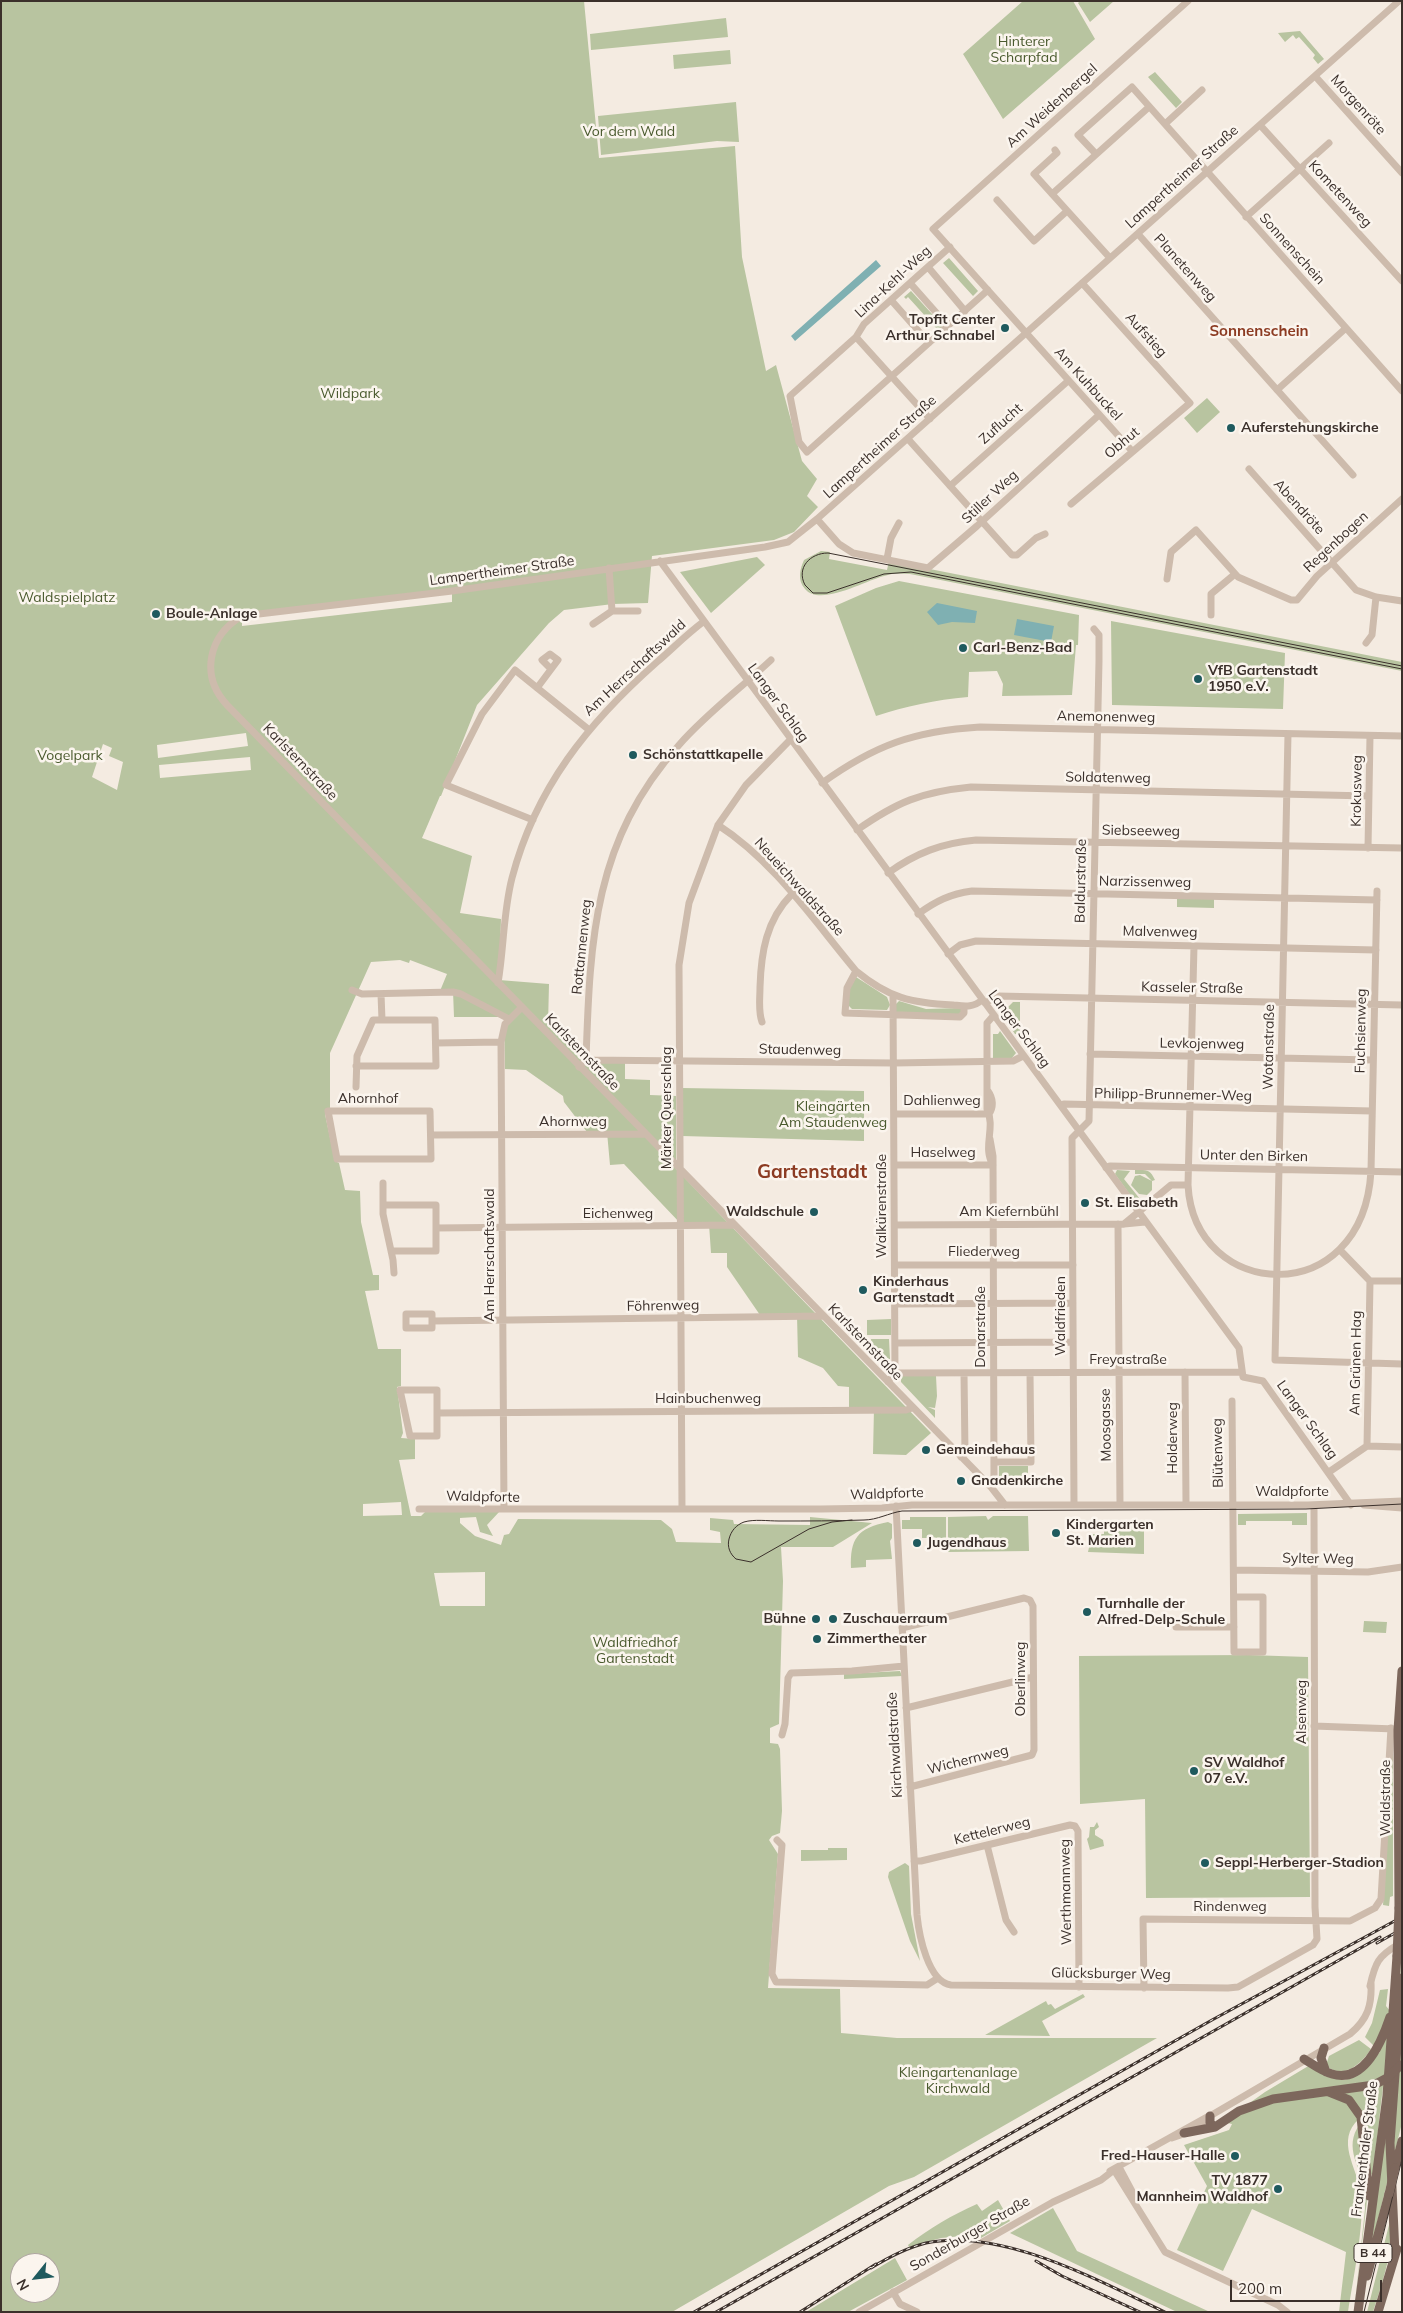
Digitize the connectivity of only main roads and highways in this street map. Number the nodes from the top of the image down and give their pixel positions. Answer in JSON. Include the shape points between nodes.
{"nodes":[{"id":1,"x":1402,"y":1671,"type":"edge"},
{"id":2,"x":1400,"y":1979,"type":"edge"},
{"id":3,"x":1398,"y":1990,"type":"edge"},
{"id":4,"x":1393,"y":2009,"type":"junction"},
{"id":5,"x":1392,"y":2041,"type":"junction"},
{"id":6,"x":1380,"y":2043,"type":"junction"},
{"id":7,"x":1324,"y":2048,"type":"road end"},
{"id":8,"x":1398,"y":2049,"type":"junction"},
{"id":9,"x":1304,"y":2059,"type":"road end"},
{"id":10,"x":1401,"y":2064,"type":"edge"},
{"id":11,"x":1326,"y":2072,"type":"junction"},
{"id":12,"x":1327,"y":2091,"type":"junction"},
{"id":13,"x":1210,"y":2116,"type":"road end"},
{"id":14,"x":1215,"y":2127,"type":"junction"},
{"id":15,"x":1184,"y":2133,"type":"road end"},
{"id":16,"x":1402,"y":2141,"type":"edge"},
{"id":17,"x":1371,"y":2213,"type":"junction"},
{"id":18,"x":1402,"y":2235,"type":"edge"},
{"id":19,"x":1395,"y":2254,"type":"junction"},
{"id":20,"x":1358,"y":2312,"type":"edge"},
{"id":21,"x":1378,"y":2312,"type":"edge"}],
"edges":[{"from":1,"to":2,"type":"main road","name":"Waldstraße","bridge":true,"via":[[1395,1729],[1397,1956]]},
{"from":2,"to":3,"type":"main road","name":"Waldstraße"},
{"from":3,"to":4,"type":"main road","name":"Frankenthaler Straße"},
{"from":3,"to":8,"type":"main road","name":"Frankenthaler Straße"},
{"from":4,"to":5,"type":"main road","name":"Frankenthaler Straße"},
{"from":4,"to":6,"type":"main road"},
{"from":5,"to":6,"type":"main road"},
{"from":5,"to":8,"type":"main road"},
{"from":5,"to":17,"type":"main road","name":"Frankenthaler Straße"},
{"from":6,"to":11,"type":"main road","via":[[1372,2057],[1353,2073],[1343,2076]]},
{"from":7,"to":11,"type":"main road","via":[[1321,2058]]},
{"from":8,"to":19,"type":"main road","name":"Frankenthaler Straße","via":[[1390,2157]]},
{"from":9,"to":11,"type":"main road"},
{"from":10,"to":12,"type":"main road","bridge":true,"via":[[1374,2085]]},
{"from":12,"to":14,"type":"main road","via":[[1255,2105]]},
{"from":12,"to":17,"type":"main road","via":[[1348,2100],[1362,2120]]},
{"from":13,"to":14,"type":"main road","via":[[1210,2123]]},
{"from":14,"to":15,"type":"main road"},
{"from":16,"to":20,"type":"main road","name":"Frankenthaler Straße","number":"B 44","bridge":true},
{"from":17,"to":20,"type":"main road","name":"Frankenthaler Straße"},
{"from":18,"to":19,"type":"main road","name":"Frankenthaler Straße","number":"B 44"},
{"from":19,"to":21,"type":"main road","name":"Frankenthaler Straße","number":"B 44"}]}
